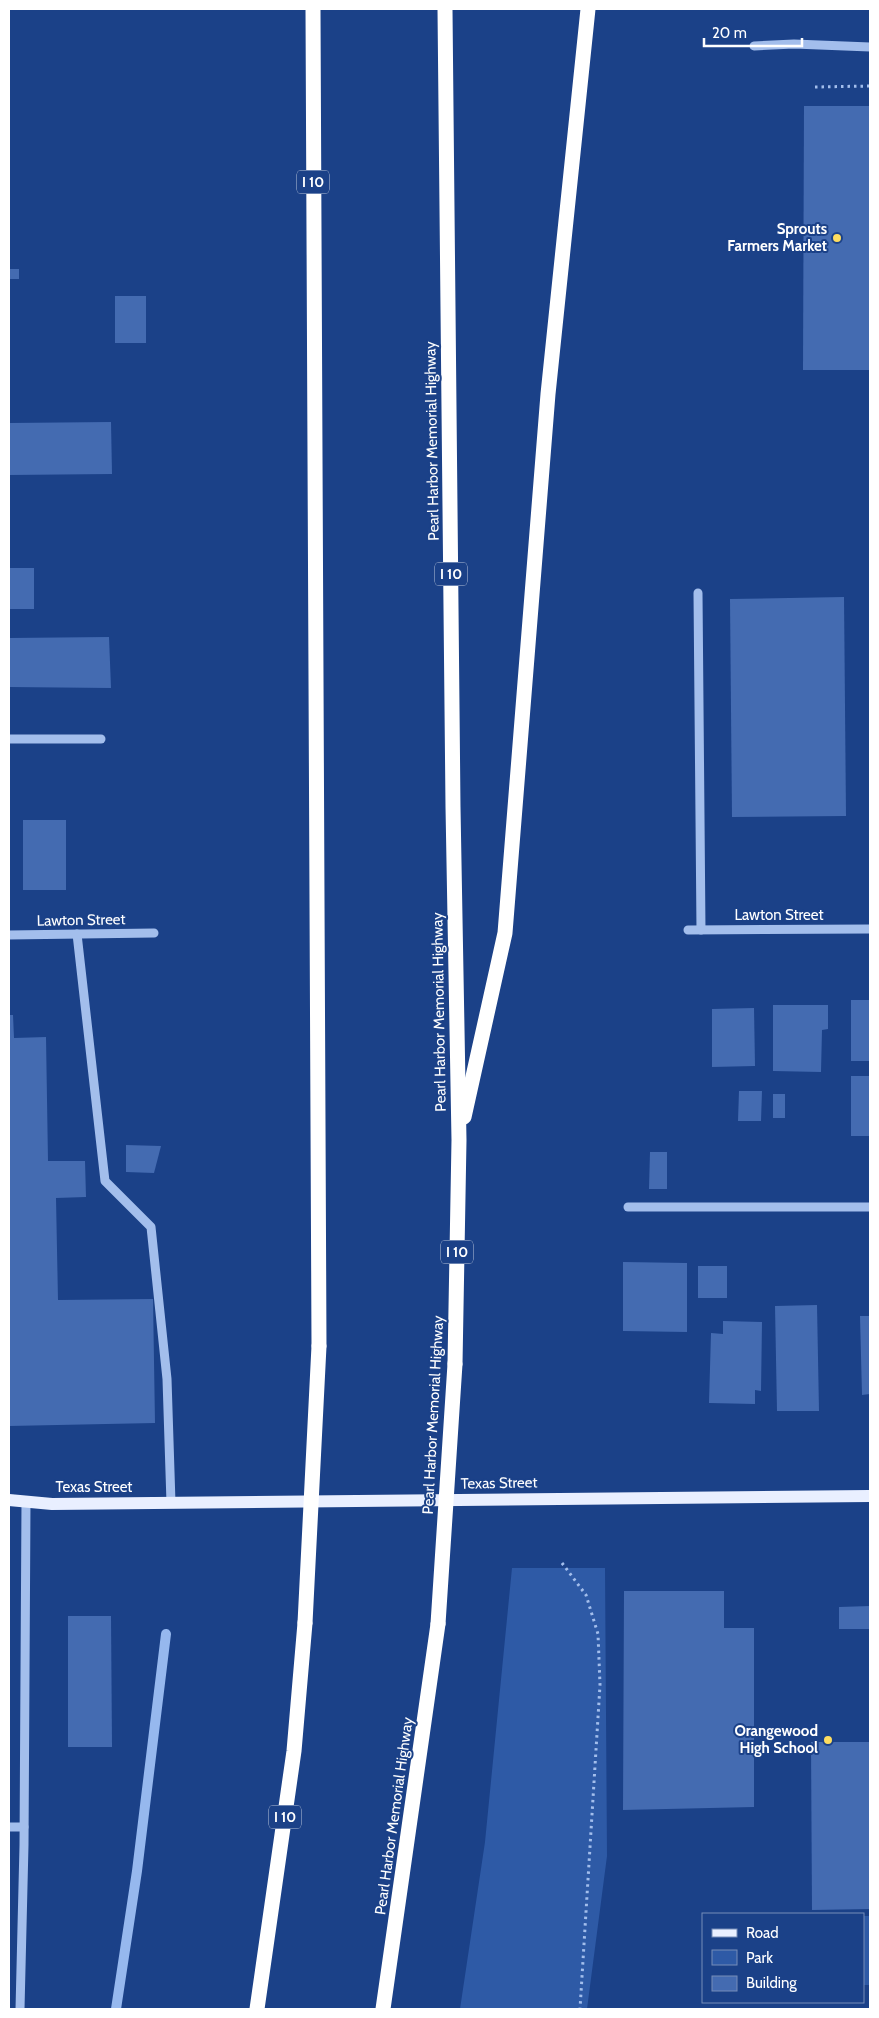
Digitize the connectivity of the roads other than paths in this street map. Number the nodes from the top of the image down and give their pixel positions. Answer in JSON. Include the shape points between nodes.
{"nodes":[{"id":1,"x":313,"y":9,"type":"edge"},
{"id":2,"x":445,"y":9,"type":"edge"},
{"id":3,"x":588,"y":9,"type":"edge"},
{"id":4,"x":754,"y":46,"type":"dead end"},
{"id":5,"x":870,"y":46,"type":"edge"},
{"id":6,"x":698,"y":593,"type":"dead end"},
{"id":7,"x":9,"y":739,"type":"edge"},
{"id":8,"x":101,"y":739,"type":"dead end"},
{"id":9,"x":870,"y":928,"type":"edge"},
{"id":10,"x":688,"y":930,"type":"dead end"},
{"id":11,"x":701,"y":930,"type":"junction"},
{"id":12,"x":154,"y":933,"type":"dead end"},
{"id":13,"x":78,"y":934,"type":"junction"},
{"id":14,"x":9,"y":935,"type":"edge"},
{"id":15,"x":459,"y":1140,"type":"junction"},
{"id":16,"x":628,"y":1207,"type":"dead end"},
{"id":17,"x":870,"y":1207,"type":"edge"},
{"id":18,"x":870,"y":1496,"type":"edge"},
{"id":19,"x":9,"y":1500,"type":"edge"},
{"id":20,"x":26,"y":1502,"type":"junction"},
{"id":21,"x":171,"y":1503,"type":"junction"},
{"id":22,"x":9,"y":1827,"type":"edge"},
{"id":23,"x":24,"y":1827,"type":"junction"},
{"id":24,"x":20,"y":2009,"type":"edge"},
{"id":25,"x":257,"y":2009,"type":"edge"},
{"id":26,"x":383,"y":2009,"type":"edge"}],
"edges":[{"from":1,"to":25,"type":"highway","number":"I 10","bridge":true,"via":[[319,1346],[306,1623],[294,1751]]},
{"from":2,"to":15,"type":"highway","name":"Pearl Harbor Memorial Highway","number":"I 10"},
{"from":3,"to":15,"type":"highway","via":[[548,394],[505,933]]},
{"from":4,"to":5,"type":"street"},
{"from":6,"to":11,"type":"street"},
{"from":7,"to":8,"type":"street"},
{"from":9,"to":11,"type":"street","name":"Lawton Street"},
{"from":10,"to":11,"type":"street","name":"Lawton Street"},
{"from":12,"to":13,"type":"street","name":"Lawton Street"},
{"from":13,"to":14,"type":"street","name":"Lawton Street"},
{"from":13,"to":21,"type":"street","via":[[105,1181],[152,1227],[167,1379]]},
{"from":15,"to":26,"type":"highway","name":"Pearl Harbor Memorial Highway","number":"I 10","bridge":true,"via":[[454,1364],[438,1624]]},
{"from":16,"to":17,"type":"street"},
{"from":18,"to":21,"type":"main road","name":"Texas Street"},
{"from":19,"to":20,"type":"main road","name":"Texas Street"},
{"from":20,"to":21,"type":"main road","name":"Texas Street"},
{"from":20,"to":23,"type":"street"},
{"from":22,"to":23,"type":"street"},
{"from":23,"to":24,"type":"street"}]}
